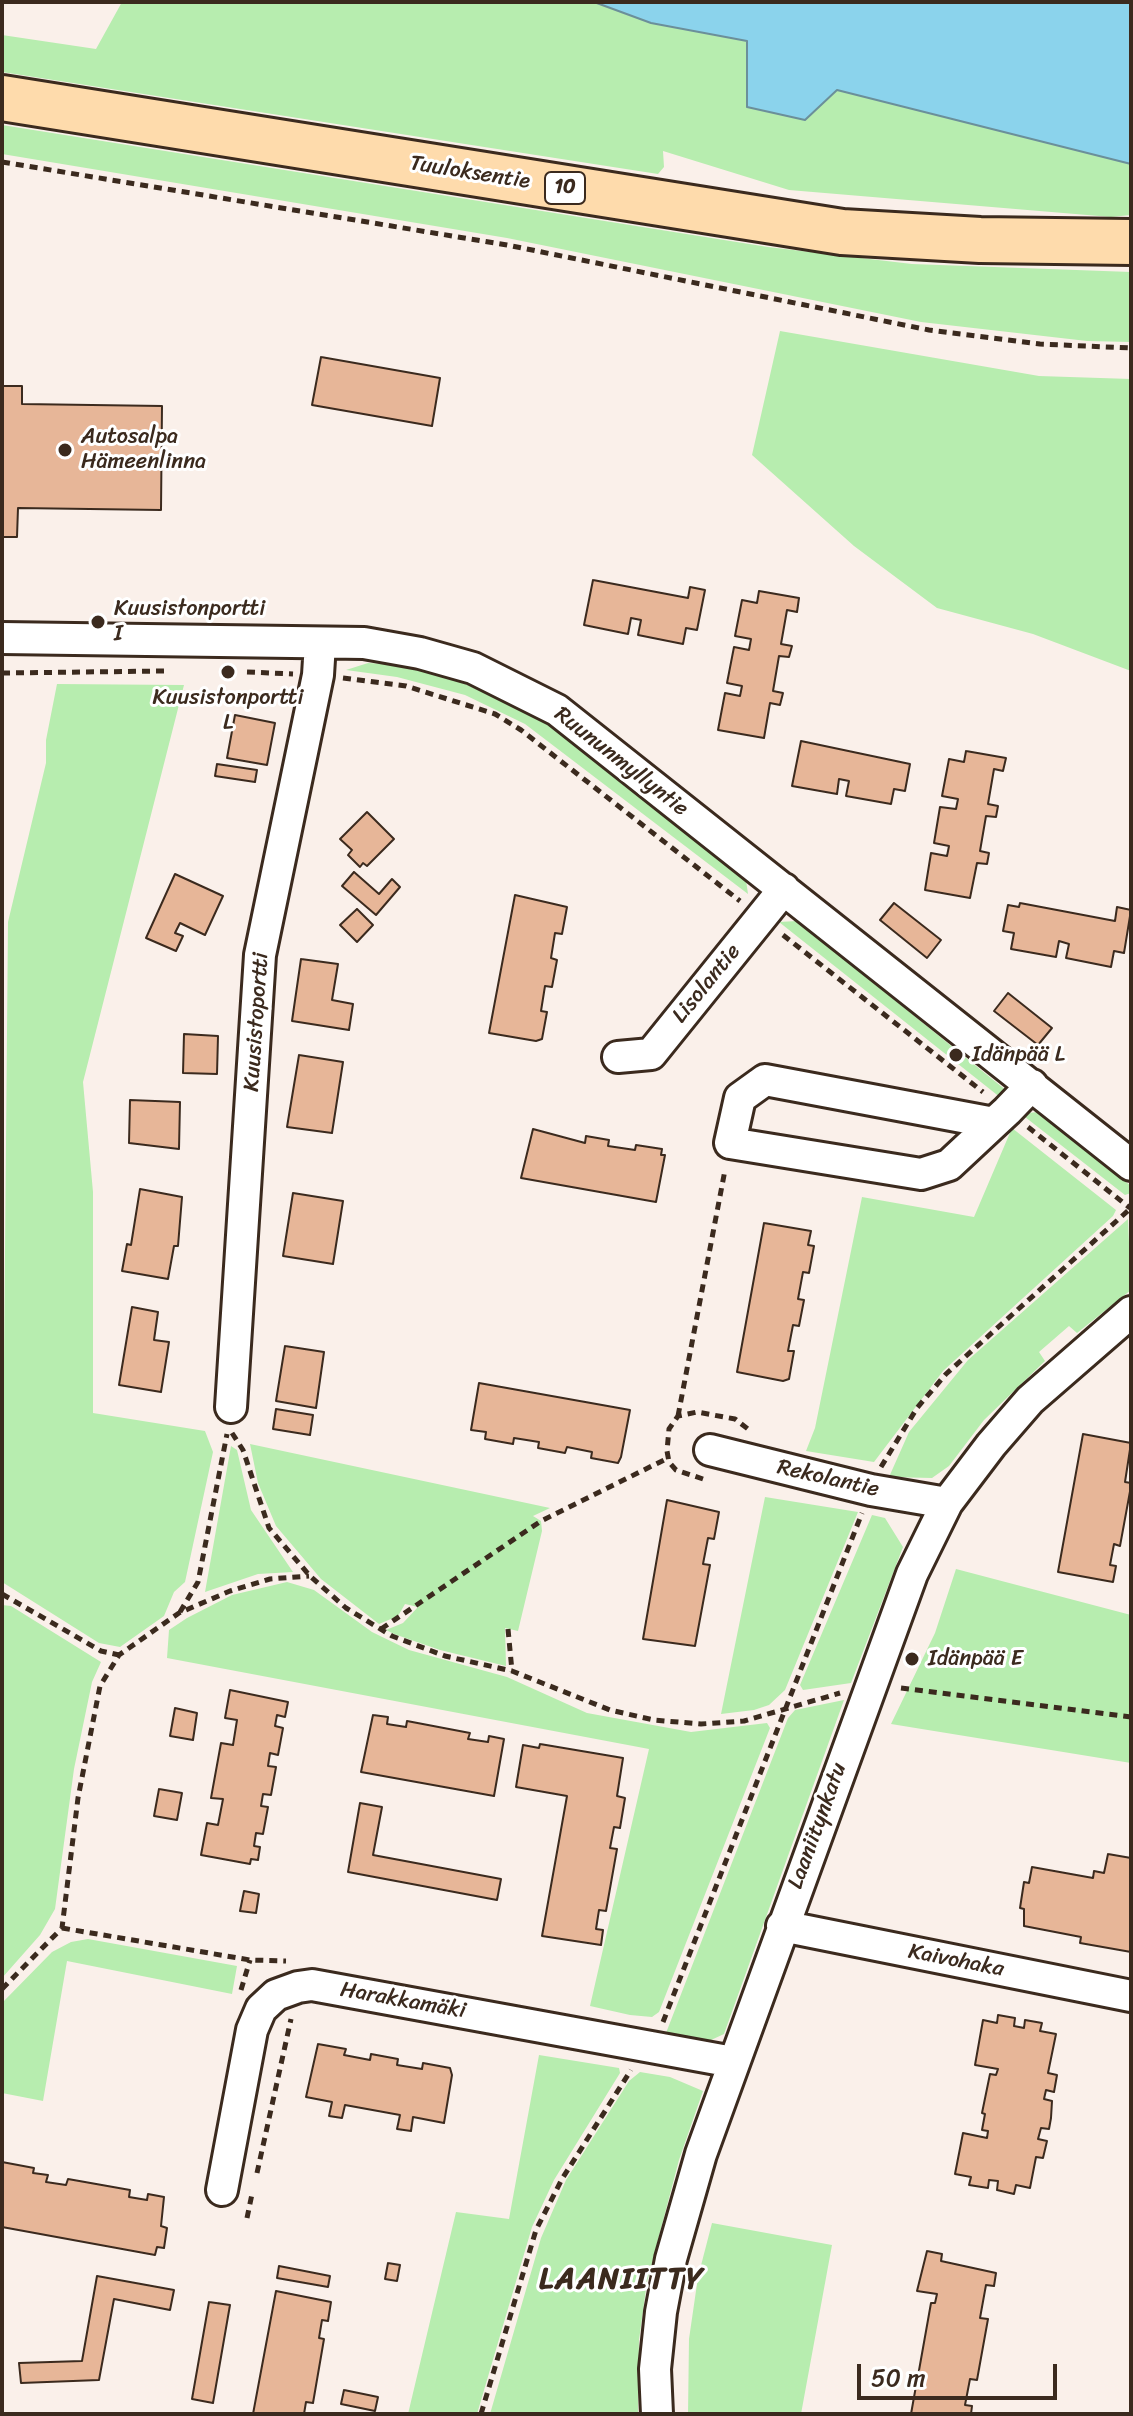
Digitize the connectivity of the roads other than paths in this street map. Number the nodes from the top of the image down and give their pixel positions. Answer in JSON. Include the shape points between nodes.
{"nodes":[{"id":1,"x":2,"y":98,"type":"edge"},
{"id":2,"x":1131,"y":242,"type":"edge"},
{"id":3,"x":2,"y":638,"type":"edge"},
{"id":4,"x":320,"y":643,"type":"junction"},
{"id":5,"x":784,"y":889,"type":"junction"},
{"id":6,"x":618,"y":1057,"type":"dead end"},
{"id":7,"x":1032,"y":1085,"type":"junction"},
{"id":8,"x":1000,"y":1117,"type":"junction"},
{"id":9,"x":1131,"y":1165,"type":"edge"},
{"id":10,"x":1131,"y":1312,"type":"edge"},
{"id":11,"x":231,"y":1407,"type":"dead end"},
{"id":12,"x":710,"y":1450,"type":"dead end"},
{"id":13,"x":947,"y":1503,"type":"junction"},
{"id":14,"x":782,"y":1926,"type":"junction"},
{"id":15,"x":1131,"y":1996,"type":"edge"},
{"id":16,"x":733,"y":2062,"type":"junction"},
{"id":17,"x":222,"y":2190,"type":"dead end"},
{"id":18,"x":657,"y":2414,"type":"edge"}],
"edges":[{"from":1,"to":2,"type":"highway","name":"Tuuloksentie","number":"10","via":[[842,232]]},
{"from":3,"to":4,"type":"street","name":"Ruununmyllyntie"},
{"from":4,"to":5,"type":"street","name":"Ruununmyllyntie","via":[[364,643],[420,653],[473,668],[557,710]]},
{"from":4,"to":11,"type":"street","name":"Kuusistoportti","via":[[318,675],[260,955]]},
{"from":5,"to":6,"type":"street","name":"Lisolantie","via":[[651,1054]]},
{"from":5,"to":7,"type":"street","name":"Ruununmyllyntie"},
{"from":7,"to":8,"type":"street"},
{"from":7,"to":9,"type":"street","name":"Ruununmyllyntie"},
{"from":8,"to":8,"type":"street","via":[[949,1165],[921,1174],[730,1143],[740,1098],[765,1080]]},
{"from":10,"to":13,"type":"street","name":"Laaniitynkatu","via":[[1030,1400]]},
{"from":12,"to":13,"type":"street","name":"Rekolantie"},
{"from":13,"to":14,"type":"street","name":"Laaniitynkatu","via":[[917,1562]]},
{"from":14,"to":15,"type":"street","name":"Kaivohaka"},
{"from":14,"to":16,"type":"street","name":"Laaniitynkatu"},
{"from":16,"to":17,"type":"street","name":"Harakkamäki","via":[[312,1985],[298,1987],[276,1995],[261,2009],[252,2030]]},
{"from":16,"to":18,"type":"street","name":"Laaniitynkatu","via":[[671,2259],[655,2369]]}]}
